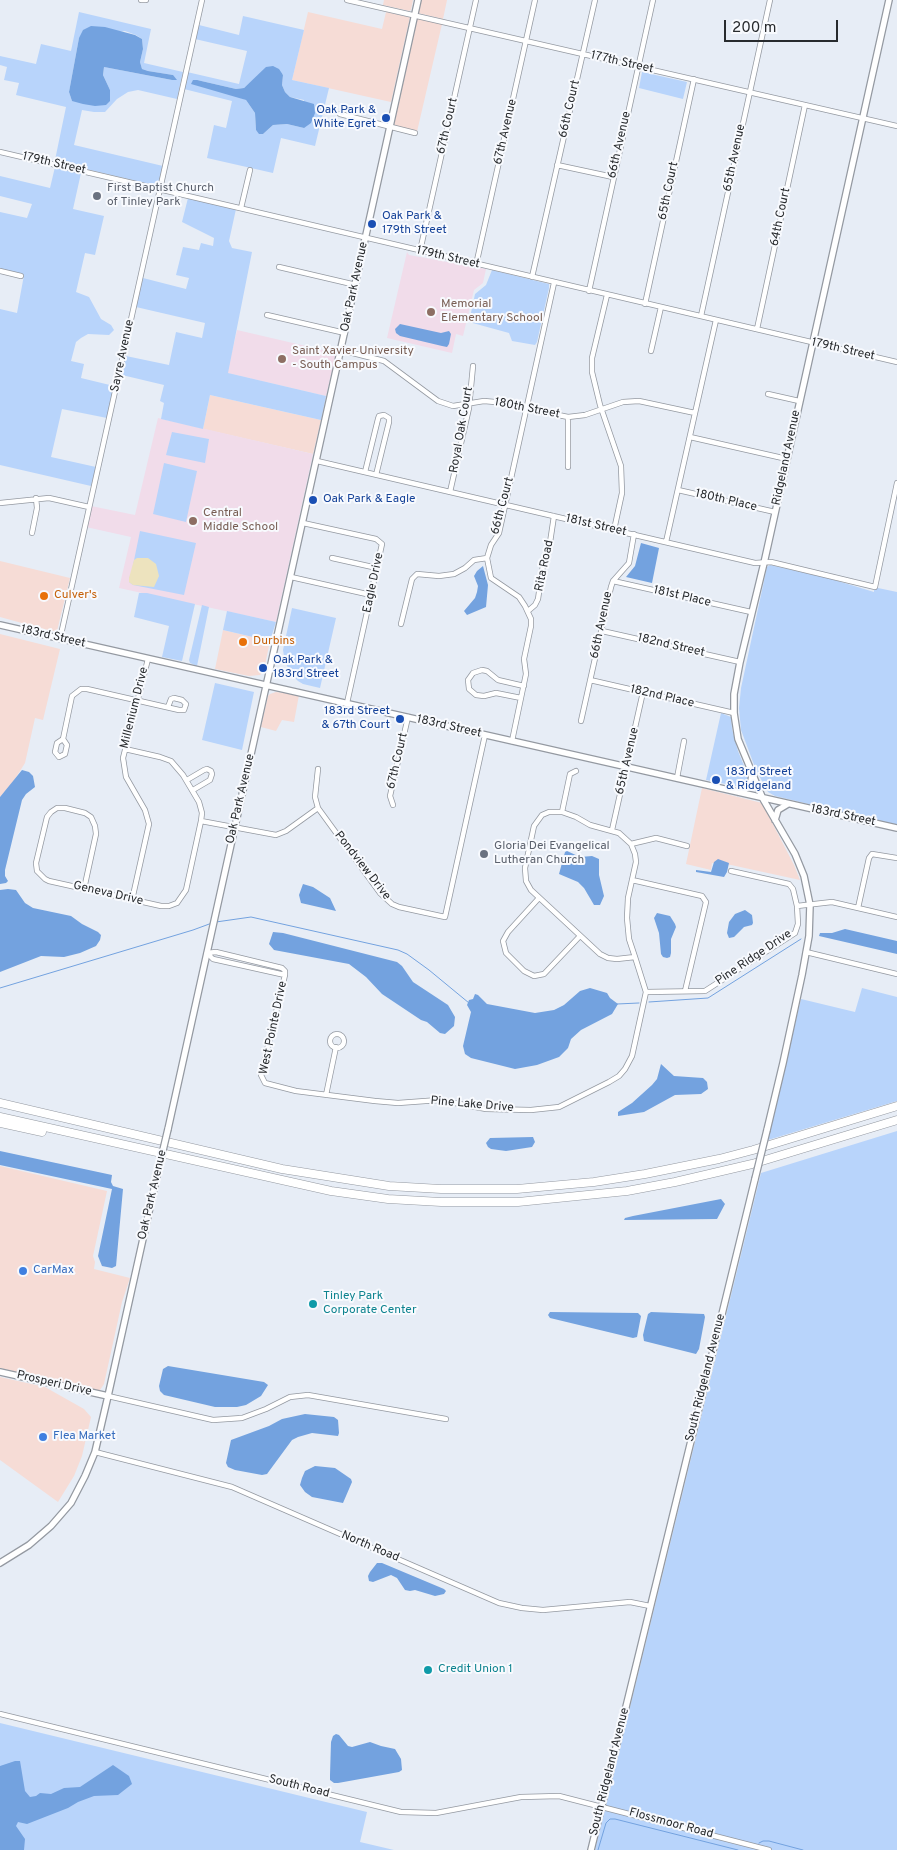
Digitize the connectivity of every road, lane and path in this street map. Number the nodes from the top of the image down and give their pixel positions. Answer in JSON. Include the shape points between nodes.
{"nodes":[{"id":1,"x":202,"y":0,"type":"edge"},
{"id":2,"x":347,"y":0,"type":"edge"},
{"id":3,"x":418,"y":0,"type":"edge"},
{"id":4,"x":476,"y":0,"type":"edge"},
{"id":5,"x":535,"y":0,"type":"edge"},
{"id":6,"x":594,"y":0,"type":"edge"},
{"id":7,"x":653,"y":0,"type":"edge"},
{"id":8,"x":770,"y":0,"type":"edge"},
{"id":9,"x":889,"y":0,"type":"edge"},
{"id":10,"x":354,"y":1,"type":"edge"},
{"id":11,"x":415,"y":15,"type":"junction"},
{"id":12,"x":470,"y":28,"type":"junction"},
{"id":13,"x":526,"y":41,"type":"junction"},
{"id":14,"x":582,"y":54,"type":"junction"},
{"id":15,"x":638,"y":66,"type":"junction"},
{"id":16,"x":694,"y":79,"type":"junction"},
{"id":17,"x":750,"y":92,"type":"junction"},
{"id":18,"x":805,"y":105,"type":"junction"},
{"id":19,"x":340,"y":114,"type":"dead end"},
{"id":20,"x":862,"y":118,"type":"junction"},
{"id":21,"x":391,"y":126,"type":"junction"},
{"id":22,"x":897,"y":126,"type":"edge"},
{"id":23,"x":415,"y":133,"type":"dead end"},
{"id":24,"x":0,"y":152,"type":"edge"},
{"id":25,"x":557,"y":165,"type":"junction"},
{"id":26,"x":250,"y":170,"type":"dead end"},
{"id":27,"x":613,"y":177,"type":"junction"},
{"id":28,"x":160,"y":189,"type":"junction"},
{"id":29,"x":241,"y":208,"type":"junction"},
{"id":30,"x":366,"y":238,"type":"junction"},
{"id":31,"x":420,"y":251,"type":"junction"},
{"id":32,"x":476,"y":265,"type":"junction"},
{"id":33,"x":279,"y":267,"type":"dead end"},
{"id":34,"x":0,"y":271,"type":"edge"},
{"id":35,"x":21,"y":276,"type":"dead end"},
{"id":36,"x":532,"y":277,"type":"junction"},
{"id":37,"x":554,"y":283,"type":"junction"},
{"id":38,"x":356,"y":285,"type":"junction"},
{"id":39,"x":589,"y":291,"type":"junction"},
{"id":40,"x":606,"y":295,"type":"junction"},
{"id":41,"x":645,"y":304,"type":"junction"},
{"id":42,"x":661,"y":307,"type":"junction"},
{"id":43,"x":267,"y":315,"type":"dead end"},
{"id":44,"x":701,"y":316,"type":"junction"},
{"id":45,"x":716,"y":320,"type":"junction"},
{"id":46,"x":757,"y":330,"type":"junction"},
{"id":47,"x":345,"y":333,"type":"junction"},
{"id":48,"x":812,"y":343,"type":"junction"},
{"id":49,"x":341,"y":350,"type":"junction"},
{"id":50,"x":651,"y":351,"type":"dead end"},
{"id":51,"x":897,"y":362,"type":"edge"},
{"id":52,"x":473,"y":366,"type":"dead end"},
{"id":53,"x":768,"y":394,"type":"dead end"},
{"id":54,"x":799,"y":401,"type":"junction"},
{"id":55,"x":469,"y":403,"type":"junction"},
{"id":56,"x":526,"y":409,"type":"junction"},
{"id":57,"x":602,"y":409,"type":"junction"},
{"id":58,"x":695,"y":414,"type":"junction"},
{"id":59,"x":568,"y":417,"type":"junction"},
{"id":60,"x":690,"y":437,"type":"junction"},
{"id":61,"x":787,"y":459,"type":"junction"},
{"id":62,"x":317,"y":461,"type":"junction"},
{"id":63,"x":568,"y":467,"type":"dead end"},
{"id":64,"x":365,"y":472,"type":"junction"},
{"id":65,"x":376,"y":475,"type":"junction"},
{"id":66,"x":897,"y":482,"type":"edge"},
{"id":67,"x":678,"y":490,"type":"junction"},
{"id":68,"x":450,"y":492,"type":"junction"},
{"id":69,"x":36,"y":498,"type":"junction"},
{"id":70,"x":0,"y":503,"type":"edge"},
{"id":71,"x":505,"y":505,"type":"junction"},
{"id":72,"x":90,"y":507,"type":"junction"},
{"id":73,"x":775,"y":512,"type":"junction"},
{"id":74,"x":554,"y":516,"type":"junction"},
{"id":75,"x":303,"y":523,"type":"junction"},
{"id":76,"x":614,"y":530,"type":"junction"},
{"id":77,"x":32,"y":532,"type":"dead end"},
{"id":78,"x":634,"y":534,"type":"junction"},
{"id":79,"x":666,"y":542,"type":"junction"},
{"id":80,"x":332,"y":558,"type":"dead end"},
{"id":81,"x":486,"y":558,"type":"junction"},
{"id":82,"x":764,"y":563,"type":"junction"},
{"id":83,"x":377,"y":568,"type":"junction"},
{"id":84,"x":291,"y":577,"type":"junction"},
{"id":85,"x":613,"y":581,"type":"junction"},
{"id":86,"x":371,"y":596,"type":"junction"},
{"id":87,"x":528,"y":611,"type":"junction"},
{"id":88,"x":751,"y":612,"type":"junction"},
{"id":89,"x":401,"y":624,"type":"dead end"},
{"id":90,"x":0,"y":625,"type":"edge"},
{"id":91,"x":602,"y":631,"type":"junction"},
{"id":92,"x":60,"y":639,"type":"junction"},
{"id":93,"x":148,"y":658,"type":"junction"},
{"id":94,"x":740,"y":662,"type":"junction"},
{"id":95,"x":590,"y":680,"type":"junction"},
{"id":96,"x":267,"y":686,"type":"junction"},
{"id":97,"x":524,"y":686,"type":"junction"},
{"id":98,"x":643,"y":692,"type":"junction"},
{"id":99,"x":521,"y":698,"type":"junction"},
{"id":100,"x":136,"y":700,"type":"junction"},
{"id":101,"x":347,"y":703,"type":"junction"},
{"id":102,"x":168,"y":707,"type":"dead end"},
{"id":103,"x":734,"y":713,"type":"junction"},
{"id":104,"x":408,"y":717,"type":"junction"},
{"id":105,"x":581,"y":721,"type":"dead end"},
{"id":106,"x":485,"y":735,"type":"junction"},
{"id":107,"x":63,"y":739,"type":"dead end"},
{"id":108,"x":512,"y":741,"type":"junction"},
{"id":109,"x":684,"y":741,"type":"dead end"},
{"id":110,"x":125,"y":749,"type":"junction"},
{"id":111,"x":627,"y":767,"type":"junction"},
{"id":112,"x":318,"y":769,"type":"dead end"},
{"id":113,"x":576,"y":771,"type":"dead end"},
{"id":114,"x":752,"y":774,"type":"junction"},
{"id":115,"x":676,"y":778,"type":"junction"},
{"id":116,"x":187,"y":780,"type":"junction"},
{"id":117,"x":193,"y":790,"type":"junction"},
{"id":118,"x":737,"y":792,"type":"junction"},
{"id":119,"x":763,"y":798,"type":"junction"},
{"id":120,"x":788,"y":804,"type":"junction"},
{"id":121,"x":393,"y":805,"type":"dead end"},
{"id":122,"x":318,"y":808,"type":"junction"},
{"id":123,"x":562,"y":812,"type":"junction"},
{"id":124,"x":775,"y":820,"type":"junction"},
{"id":125,"x":201,"y":821,"type":"junction"},
{"id":126,"x":235,"y":826,"type":"junction"},
{"id":127,"x":897,"y":828,"type":"edge"},
{"id":128,"x":612,"y":830,"type":"junction"},
{"id":129,"x":632,"y":844,"type":"junction"},
{"id":130,"x":687,"y":846,"type":"dead end"},
{"id":131,"x":897,"y":858,"type":"edge"},
{"id":132,"x":731,"y":872,"type":"dead end"},
{"id":133,"x":632,"y":880,"type":"junction"},
{"id":134,"x":84,"y":889,"type":"junction"},
{"id":135,"x":539,"y":898,"type":"junction"},
{"id":136,"x":132,"y":900,"type":"junction"},
{"id":137,"x":810,"y":905,"type":"junction"},
{"id":138,"x":797,"y":906,"type":"junction"},
{"id":139,"x":858,"y":908,"type":"junction"},
{"id":140,"x":897,"y":917,"type":"edge"},
{"id":141,"x":580,"y":936,"type":"junction"},
{"id":142,"x":806,"y":952,"type":"junction"},
{"id":143,"x":207,"y":953,"type":"junction"},
{"id":144,"x":635,"y":957,"type":"junction"},
{"id":145,"x":897,"y":974,"type":"edge"},
{"id":146,"x":685,"y":991,"type":"junction"},
{"id":147,"x":646,"y":992,"type":"junction"},
{"id":148,"x":336,"y":1047,"type":"dead end"},
{"id":149,"x":263,"y":1081,"type":"joint"},
{"id":150,"x":326,"y":1095,"type":"junction"},
{"id":151,"x":0,"y":1102,"type":"edge"},
{"id":152,"x":897,"y":1106,"type":"edge"},
{"id":153,"x":0,"y":1117,"type":"edge"},
{"id":154,"x":897,"y":1120,"type":"edge"},
{"id":155,"x":0,"y":1123,"type":"edge"},
{"id":156,"x":154,"y":1152,"type":"junction"},
{"id":157,"x":0,"y":1372,"type":"edge"},
{"id":158,"x":108,"y":1396,"type":"junction"},
{"id":159,"x":446,"y":1419,"type":"dead end"},
{"id":160,"x":95,"y":1452,"type":"junction"},
{"id":161,"x":0,"y":1563,"type":"edge"},
{"id":162,"x":650,"y":1606,"type":"junction"},
{"id":163,"x":0,"y":1714,"type":"edge"},
{"id":164,"x":602,"y":1806,"type":"junction"},
{"id":165,"x":591,"y":1850,"type":"edge"},
{"id":166,"x":769,"y":1850,"type":"edge"}],
"edges":[{"from":1,"to":28,"type":"street","name":"Sayre Avenue"},
{"from":2,"to":10,"type":"street","name":"177th Street"},
{"from":3,"to":11,"type":"street","name":"Oak Park Avenue"},
{"from":4,"to":12,"type":"street","name":"67th Court"},
{"from":5,"to":13,"type":"street","name":"67th Avenue"},
{"from":6,"to":14,"type":"street","name":"66th Court"},
{"from":7,"to":15,"type":"street","name":"66th Avenue"},
{"from":8,"to":17,"type":"street","name":"65th Avenue"},
{"from":9,"to":20,"type":"street","name":"Ridgeland Avenue"},
{"from":10,"to":11,"type":"street","name":"177th Street"},
{"from":11,"to":12,"type":"street","name":"177th Street"},
{"from":11,"to":21,"type":"street","name":"Oak Park Avenue"},
{"from":12,"to":13,"type":"street","name":"177th Street"},
{"from":12,"to":31,"type":"street","name":"67th Court"},
{"from":13,"to":14,"type":"street","name":"177th Street"},
{"from":13,"to":32,"type":"street","name":"67th Avenue"},
{"from":14,"to":15,"type":"street","name":"177th Street"},
{"from":14,"to":25,"type":"street","name":"66th Court"},
{"from":15,"to":16,"type":"street","name":"177th Street"},
{"from":15,"to":27,"type":"street","name":"66th Avenue"},
{"from":16,"to":17,"type":"street","name":"177th Street"},
{"from":16,"to":41,"type":"street","name":"65th Court"},
{"from":17,"to":18,"type":"street","name":"177th Street"},
{"from":17,"to":44,"type":"street","name":"65th Avenue"},
{"from":18,"to":20,"type":"street","name":"177th Street"},
{"from":18,"to":46,"type":"street","name":"64th Court"},
{"from":19,"to":21,"type":"street"},
{"from":20,"to":22,"type":"street","name":"177th Street"},
{"from":20,"to":48,"type":"street","name":"Ridgeland Avenue"},
{"from":21,"to":23,"type":"street"},
{"from":21,"to":30,"type":"street","name":"Oak Park Avenue"},
{"from":24,"to":28,"type":"street","name":"179th Street"},
{"from":25,"to":27,"type":"street"},
{"from":25,"to":36,"type":"street","name":"66th Court"},
{"from":26,"to":29,"type":"street"},
{"from":27,"to":39,"type":"street","name":"66th Avenue"},
{"from":28,"to":29,"type":"street","name":"179th Street"},
{"from":28,"to":72,"type":"street","name":"Sayre Avenue"},
{"from":29,"to":30,"type":"street","name":"179th Street"},
{"from":30,"to":31,"type":"street","name":"179th Street"},
{"from":30,"to":38,"type":"street","name":"Oak Park Avenue"},
{"from":31,"to":32,"type":"street","name":"179th Street"},
{"from":32,"to":36,"type":"street","name":"179th Street"},
{"from":33,"to":38,"type":"street"},
{"from":34,"to":35,"type":"street"},
{"from":36,"to":37,"type":"street","name":"179th Street"},
{"from":37,"to":39,"type":"street","name":"179th Street"},
{"from":37,"to":56,"type":"street","name":"66th Court"},
{"from":38,"to":47,"type":"street","name":"Oak Park Avenue"},
{"from":39,"to":40,"type":"street","name":"179th Street"},
{"from":40,"to":41,"type":"street","name":"179th Street"},
{"from":40,"to":57,"type":"street","via":[[592,362],[593,381]]},
{"from":41,"to":42,"type":"street","name":"179th Street"},
{"from":42,"to":44,"type":"street","name":"179th Street"},
{"from":42,"to":50,"type":"street"},
{"from":43,"to":47,"type":"street"},
{"from":44,"to":45,"type":"street","name":"179th Street"},
{"from":45,"to":46,"type":"street","name":"179th Street"},
{"from":45,"to":58,"type":"street"},
{"from":46,"to":48,"type":"street","name":"179th Street"},
{"from":47,"to":49,"type":"street","name":"Oak Park Avenue"},
{"from":48,"to":51,"type":"street","name":"179th Street"},
{"from":48,"to":54,"type":"street","name":"Ridgeland Avenue"},
{"from":49,"to":55,"type":"street","name":"180th Street","via":[[384,360],[440,402],[454,406]]},
{"from":49,"to":62,"type":"street","name":"Oak Park Avenue"},
{"from":52,"to":55,"type":"street","name":"Royal Oak Court"},
{"from":53,"to":54,"type":"street"},
{"from":54,"to":61,"type":"street","name":"Ridgeland Avenue"},
{"from":55,"to":56,"type":"street","name":"180th Street","via":[[495,402]]},
{"from":55,"to":68,"type":"street","name":"Royal Oak Court"},
{"from":56,"to":59,"type":"street","name":"180th Street"},
{"from":56,"to":71,"type":"street","name":"66th Court"},
{"from":57,"to":58,"type":"street","name":"180th Street","via":[[639,401]]},
{"from":57,"to":59,"type":"street","name":"180th Street"},
{"from":57,"to":76,"type":"street","via":[[623,480]]},
{"from":58,"to":60,"type":"street"},
{"from":59,"to":63,"type":"street"},
{"from":60,"to":61,"type":"street"},
{"from":60,"to":67,"type":"street"},
{"from":61,"to":73,"type":"street","name":"Ridgeland Avenue"},
{"from":62,"to":64,"type":"street","name":"181st Street"},
{"from":62,"to":75,"type":"street","name":"Oak Park Avenue"},
{"from":64,"to":65,"type":"street","name":"181st Street"},
{"from":64,"to":65,"type":"street","via":[[378,419],[384,415],[389,422]]},
{"from":65,"to":68,"type":"street","name":"181st Street"},
{"from":66,"to":82,"type":"street","name":"181st Street","via":[[875,587]]},
{"from":67,"to":73,"type":"street","name":"180th Place"},
{"from":67,"to":79,"type":"street"},
{"from":68,"to":71,"type":"street","name":"181st Street"},
{"from":69,"to":70,"type":"street"},
{"from":69,"to":72,"type":"street"},
{"from":69,"to":77,"type":"street"},
{"from":71,"to":74,"type":"street","name":"181st Street"},
{"from":71,"to":81,"type":"street","name":"66th Court","via":[[499,533]]},
{"from":72,"to":92,"type":"street","name":"Sayre Avenue"},
{"from":73,"to":82,"type":"street","name":"Ridgeland Avenue"},
{"from":74,"to":76,"type":"street","name":"181st Street"},
{"from":74,"to":87,"type":"street","name":"Rita Road","via":[[538,599]]},
{"from":75,"to":83,"type":"street","name":"Eagle Drive","via":[[379,540],[382,546]]},
{"from":75,"to":84,"type":"street","name":"Oak Park Avenue"},
{"from":76,"to":78,"type":"street","name":"181st Street"},
{"from":78,"to":79,"type":"street","name":"181st Street"},
{"from":78,"to":85,"type":"street","name":"66th Avenue","via":[[628,563]]},
{"from":79,"to":82,"type":"street","name":"181st Street"},
{"from":80,"to":83,"type":"street"},
{"from":81,"to":87,"type":"street","via":[[491,578],[519,598]]},
{"from":81,"to":89,"type":"street","via":[[474,560],[454,574],[417,574],[412,579]]},
{"from":82,"to":88,"type":"street","name":"Ridgeland Avenue"},
{"from":83,"to":86,"type":"street","name":"Eagle Drive"},
{"from":84,"to":86,"type":"street"},
{"from":84,"to":96,"type":"street","name":"Oak Park Avenue"},
{"from":85,"to":88,"type":"street","name":"181st Place"},
{"from":85,"to":91,"type":"street","name":"66th Avenue"},
{"from":86,"to":101,"type":"street","name":"Eagle Drive"},
{"from":87,"to":97,"type":"street","via":[[531,626],[524,659]]},
{"from":88,"to":94,"type":"street","name":"Ridgeland Avenue"},
{"from":90,"to":92,"type":"street","name":"183rd Street"},
{"from":91,"to":94,"type":"street","name":"182nd Street"},
{"from":91,"to":95,"type":"street","name":"66th Avenue"},
{"from":92,"to":93,"type":"street","name":"183rd Street"},
{"from":93,"to":96,"type":"street","name":"183rd Street"},
{"from":93,"to":100,"type":"street","name":"Millenium Drive"},
{"from":94,"to":103,"type":"street","name":"Ridgeland Avenue"},
{"from":95,"to":98,"type":"street","name":"182nd Place"},
{"from":95,"to":105,"type":"street","name":"66th Avenue"},
{"from":96,"to":101,"type":"street","name":"183rd Street"},
{"from":96,"to":126,"type":"street","name":"Oak Park Avenue"},
{"from":97,"to":99,"type":"street"},
{"from":97,"to":99,"type":"street","via":[[498,680],[482,670],[473,673],[468,680],[469,690],[476,695],[496,693]]},
{"from":98,"to":103,"type":"street","name":"182nd Place"},
{"from":98,"to":111,"type":"street","name":"65th Avenue"},
{"from":99,"to":108,"type":"street"},
{"from":100,"to":102,"type":"street"},
{"from":100,"to":107,"type":"street","via":[[87,689],[78,690],[71,699]]},
{"from":100,"to":110,"type":"street","name":"Millenium Drive"},
{"from":101,"to":104,"type":"street","name":"183rd Street"},
{"from":103,"to":114,"type":"street","name":"Ridgeland Avenue","via":[[738,739]]},
{"from":104,"to":106,"type":"street","name":"183rd Street"},
{"from":104,"to":121,"type":"street","name":"67th Court","via":[[390,796]]},
{"from":106,"to":108,"type":"street","name":"183rd Street"},
{"from":106,"to":122,"type":"street","name":"Pondview Drive","via":[[445,917],[399,907],[385,899]]},
{"from":108,"to":111,"type":"street","name":"183rd Street"},
{"from":109,"to":115,"type":"street"},
{"from":110,"to":116,"type":"street","via":[[167,759]]},
{"from":110,"to":136,"type":"street","name":"Millenium Drive","via":[[123,764],[126,778],[145,810],[148,824]]},
{"from":111,"to":115,"type":"street","name":"183rd Street"},
{"from":111,"to":128,"type":"street","name":"65th Avenue"},
{"from":112,"to":122,"type":"street","via":[[315,797]]},
{"from":113,"to":123,"type":"street","via":[[570,774]]},
{"from":114,"to":118,"type":"street","via":[[748,788]]},
{"from":114,"to":119,"type":"street","name":"Ridgeland Avenue"},
{"from":115,"to":118,"type":"street","name":"183rd Street"},
{"from":116,"to":117,"type":"street"},
{"from":116,"to":117,"type":"street","via":[[206,769],[211,771],[210,780]]},
{"from":117,"to":125,"type":"street","via":[[201,808]]},
{"from":118,"to":119,"type":"street","name":"183rd Street"},
{"from":119,"to":120,"type":"street","name":"183rd Street"},
{"from":119,"to":124,"type":"street","name":"Ridgeland Avenue"},
{"from":120,"to":124,"type":"street","via":[[778,810]]},
{"from":120,"to":127,"type":"street","name":"183rd Street"},
{"from":122,"to":126,"type":"street","via":[[276,835]]},
{"from":123,"to":128,"type":"street","via":[[576,816],[590,826]]},
{"from":123,"to":135,"type":"street","via":[[545,814],[533,829],[524,874],[531,890]]},
{"from":124,"to":137,"type":"street","name":"Ridgeland Avenue","via":[[803,872]]},
{"from":125,"to":126,"type":"street"},
{"from":125,"to":136,"type":"street","name":"Geneva Drive","via":[[184,894],[177,902],[165,906]]},
{"from":126,"to":143,"type":"street","name":"Oak Park Avenue"},
{"from":128,"to":129,"type":"street"},
{"from":129,"to":130,"type":"street","via":[[656,838]]},
{"from":129,"to":133,"type":"street","name":"Pine Lake Drive","via":[[636,859]]},
{"from":131,"to":139,"type":"street","via":[[872,854]]},
{"from":132,"to":138,"type":"street","via":[[789,884]]},
{"from":133,"to":144,"type":"street","name":"Pine Lake Drive","via":[[626,918]]},
{"from":133,"to":146,"type":"street","via":[[702,896],[706,902]]},
{"from":134,"to":134,"type":"street","name":"Geneva Drive","via":[[45,879],[37,871],[46,820],[51,812],[61,808],[85,813],[93,820],[96,831]]},
{"from":134,"to":136,"type":"street","name":"Geneva Drive"},
{"from":135,"to":141,"type":"street"},
{"from":135,"to":141,"type":"street","via":[[503,941],[506,953],[524,971],[534,976],[544,974]]},
{"from":137,"to":138,"type":"street"},
{"from":137,"to":139,"type":"street","via":[[832,902]]},
{"from":137,"to":142,"type":"street","name":"South Ridgeland Avenue"},
{"from":138,"to":146,"type":"street","name":"Pine Ridge Drive","via":[[795,933],[705,991]]},
{"from":139,"to":140,"type":"street"},
{"from":141,"to":144,"type":"street","via":[[604,957],[617,960]]},
{"from":142,"to":145,"type":"street"},
{"from":142,"to":162,"type":"street","name":"South Ridgeland Avenue","bridge":true,"via":[[785,1055]]},
{"from":143,"to":149,"type":"street","name":"West Pointe Drive","via":[[216,952],[282,968],[285,975],[261,1076]]},
{"from":143,"to":158,"type":"street","name":"Oak Park Avenue","bridge":true},
{"from":144,"to":147,"type":"street","name":"Pine Lake Drive"},
{"from":146,"to":147,"type":"street","name":"Pine Ridge Drive"},
{"from":147,"to":150,"type":"street","name":"Pine Lake Drive","via":[[632,1056],[625,1069],[608,1082],[559,1107],[531,1110],[486,1108],[439,1100],[398,1103]]},
{"from":148,"to":150,"type":"street"},
{"from":149,"to":150,"type":"street","name":"Pine Lake Drive","via":[[296,1091]]},
{"from":151,"to":152,"type":"highway","via":[[228,1157],[333,1178],[441,1189],[517,1189],[625,1178],[753,1150]]},
{"from":153,"to":156,"type":"highway"},
{"from":154,"to":156,"type":"highway","via":[[752,1164],[684,1180],[627,1191],[518,1202],[388,1199],[330,1191]]},
{"from":155,"to":156,"type":"highway","via":[[113,1147]]},
{"from":157,"to":158,"type":"street","name":"Prosperi Drive"},
{"from":158,"to":159,"type":"street","via":[[213,1420],[242,1418],[290,1397],[308,1395]]},
{"from":158,"to":160,"type":"street","name":"Oak Park Avenue"},
{"from":160,"to":161,"type":"street","name":"Oak Park Avenue","via":[[71,1502],[60,1516],[29,1545]]},
{"from":160,"to":162,"type":"street","name":"North Road","via":[[232,1487],[499,1602],[543,1610],[630,1602]]},
{"from":162,"to":164,"type":"street","name":"South Ridgeland Avenue"},
{"from":163,"to":164,"type":"street","name":"South Road","via":[[401,1812],[436,1813],[540,1795],[560,1796]]},
{"from":164,"to":165,"type":"street","name":"South Ridgeland Avenue"},
{"from":164,"to":166,"type":"street","name":"Flossmoor Road"}]}
